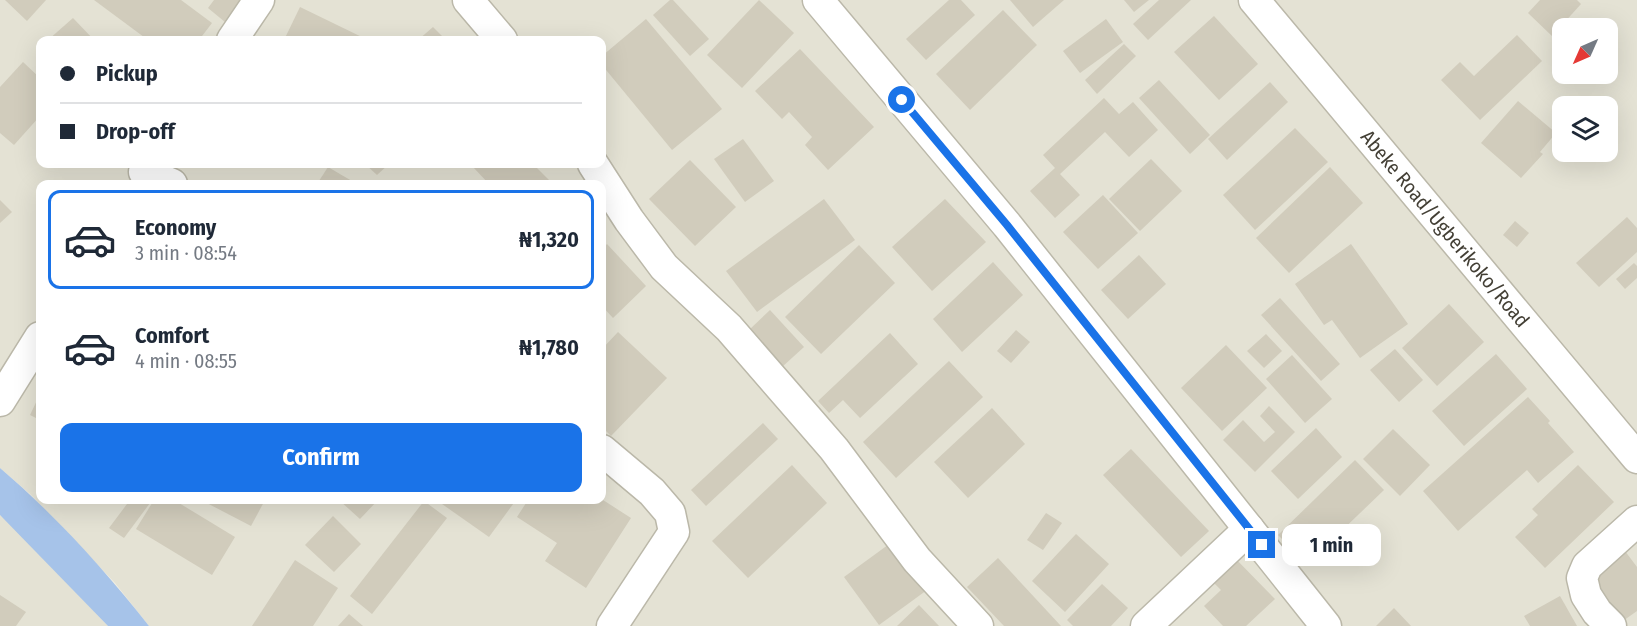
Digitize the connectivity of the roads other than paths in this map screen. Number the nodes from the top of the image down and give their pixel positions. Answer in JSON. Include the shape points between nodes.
{"nodes":[{"id":1,"x":259,"y":0,"type":"edge"},
{"id":2,"x":468,"y":0,"type":"edge"},
{"id":3,"x":818,"y":0,"type":"edge"},
{"id":4,"x":1254,"y":0,"type":"edge"},
{"id":5,"x":235,"y":36,"type":"edge"},
{"id":6,"x":499,"y":36,"type":"edge"},
{"id":7,"x":143,"y":173,"type":"edge"},
{"id":8,"x":161,"y":180,"type":"edge"},
{"id":9,"x":606,"y":184,"type":"edge"},
{"id":10,"x":36,"y":343,"type":"edge"},
{"id":11,"x":0,"y":401,"type":"edge"},
{"id":12,"x":606,"y":453,"type":"edge"},
{"id":13,"x":1637,"y":458,"type":"edge"},
{"id":14,"x":1637,"y":521,"type":"edge"},
{"id":15,"x":1249,"y":529,"type":"junction"},
{"id":16,"x":612,"y":626,"type":"edge"},
{"id":17,"x":978,"y":626,"type":"edge"},
{"id":18,"x":1146,"y":626,"type":"edge"},
{"id":19,"x":1326,"y":626,"type":"edge"},
{"id":20,"x":1611,"y":626,"type":"edge"}],
"edges":[{"from":1,"to":5,"type":"street"},
{"from":2,"to":6,"type":"street"},
{"from":3,"to":15,"type":"street","via":[[1007,225]]},
{"from":4,"to":13,"type":"street","name":"Abeke Road/Ugberikoko/Road"},
{"from":7,"to":8,"type":"street"},
{"from":9,"to":17,"type":"street","via":[[663,267],[729,328],[834,449],[917,560]]},
{"from":10,"to":11,"type":"street"},
{"from":12,"to":16,"type":"street","via":[[652,492],[670,513],[674,532]]},
{"from":14,"to":20,"type":"street","via":[[1587,566],[1582,578],[1596,612]]},
{"from":15,"to":18,"type":"street"},
{"from":15,"to":19,"type":"street"}]}
